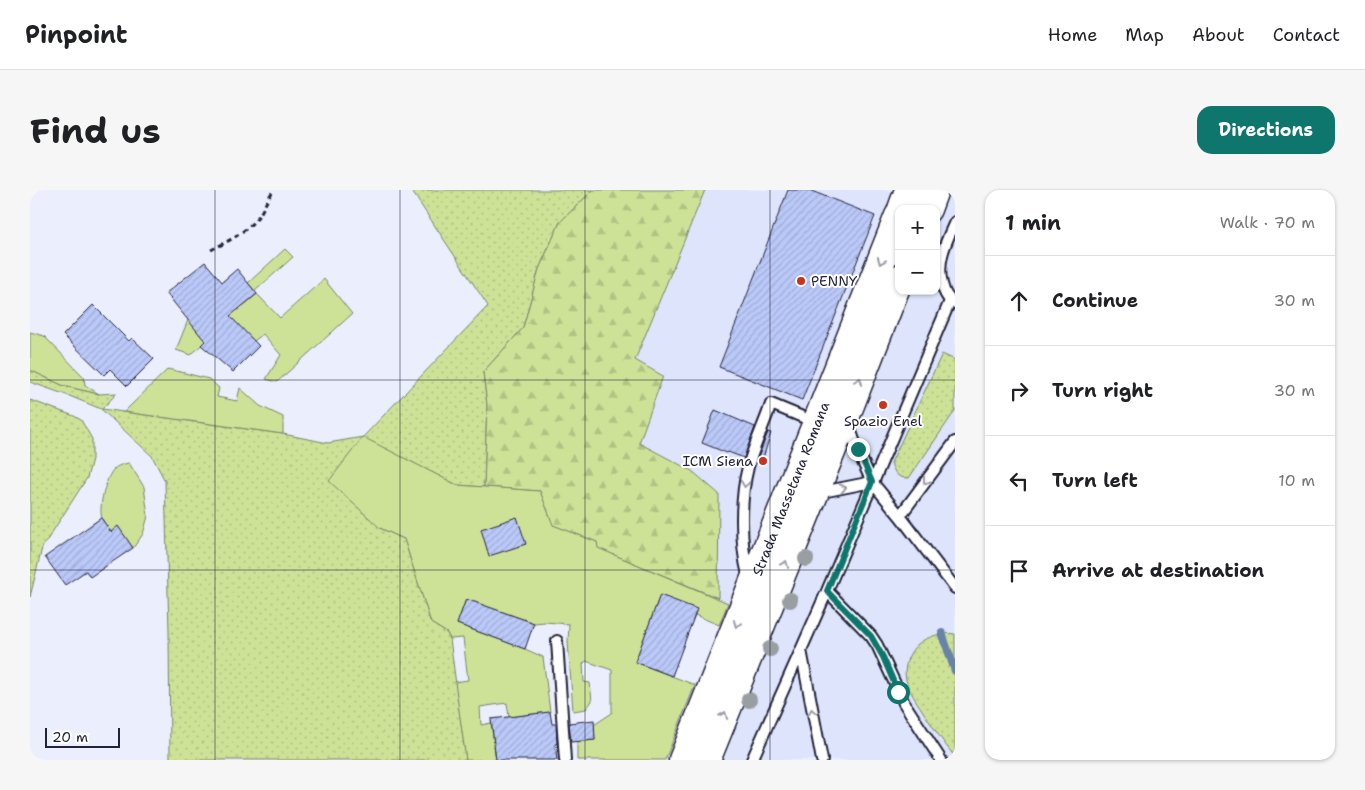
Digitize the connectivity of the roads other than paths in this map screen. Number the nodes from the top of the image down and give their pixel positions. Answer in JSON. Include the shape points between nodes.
{"nodes":[{"id":1,"x":909,"y":190,"type":"edge"},
{"id":2,"x":934,"y":190,"type":"edge"},
{"id":3,"x":903,"y":205,"type":"edge"},
{"id":4,"x":928,"y":205,"type":"edge"},
{"id":5,"x":955,"y":222,"type":"edge"},
{"id":6,"x":895,"y":226,"type":"edge"},
{"id":7,"x":895,"y":289,"type":"edge"},
{"id":8,"x":952,"y":302,"type":"edge"},
{"id":9,"x":846,"y":415,"type":"junction"},
{"id":10,"x":817,"y":423,"type":"junction"},
{"id":11,"x":955,"y":442,"type":"edge"},
{"id":12,"x":872,"y":482,"type":"junction"},
{"id":13,"x":814,"y":494,"type":"junction"},
{"id":14,"x":900,"y":516,"type":"junction"},
{"id":15,"x":751,"y":588,"type":"junction"},
{"id":16,"x":955,"y":588,"type":"edge"},
{"id":17,"x":827,"y":591,"type":"junction"},
{"id":18,"x":557,"y":641,"type":"dead end"},
{"id":19,"x":801,"y":650,"type":"junction"},
{"id":20,"x":565,"y":760,"type":"edge"},
{"id":21,"x":683,"y":760,"type":"edge"},
{"id":22,"x":706,"y":760,"type":"edge"},
{"id":23,"x":752,"y":760,"type":"edge"},
{"id":24,"x":822,"y":760,"type":"edge"},
{"id":25,"x":941,"y":760,"type":"edge"}],
"edges":[{"from":1,"to":3,"type":"main road"},
{"from":2,"to":4,"type":"main road"},
{"from":5,"to":8,"type":"lane","via":[[939,267],[943,290]]},
{"from":6,"to":10,"type":"main road","name":"Strada Massetana Romana","one_way":true},
{"from":9,"to":7,"type":"main road","name":"Strada Massetana Romana","one_way":true},
{"from":8,"to":12,"type":"lane"},
{"from":9,"to":12,"type":"lane"},
{"from":9,"to":13,"type":"main road","name":"Strada Massetana Romana"},
{"from":10,"to":15,"type":"main road","name":"Strada Massetana Romana"},
{"from":10,"to":15,"type":"lane","one_way":true,"via":[[771,404],[746,480],[744,543]]},
{"from":11,"to":14,"type":"lane","one_way":true},
{"from":13,"to":12,"type":"lane","one_way":true},
{"from":12,"to":14,"type":"lane"},
{"from":12,"to":17,"type":"lane"},
{"from":22,"to":13,"type":"main road","name":"Strada Massetana Romana","one_way":true},
{"from":14,"to":16,"type":"lane"},
{"from":15,"to":21,"type":"main road","name":"Strada Massetana Romana","one_way":true},
{"from":17,"to":19,"type":"lane"},
{"from":17,"to":25,"type":"lane","via":[[871,636],[904,703]]},
{"from":18,"to":20,"type":"lane"},
{"from":19,"to":23,"type":"lane"},
{"from":24,"to":19,"type":"lane","one_way":true}]}
